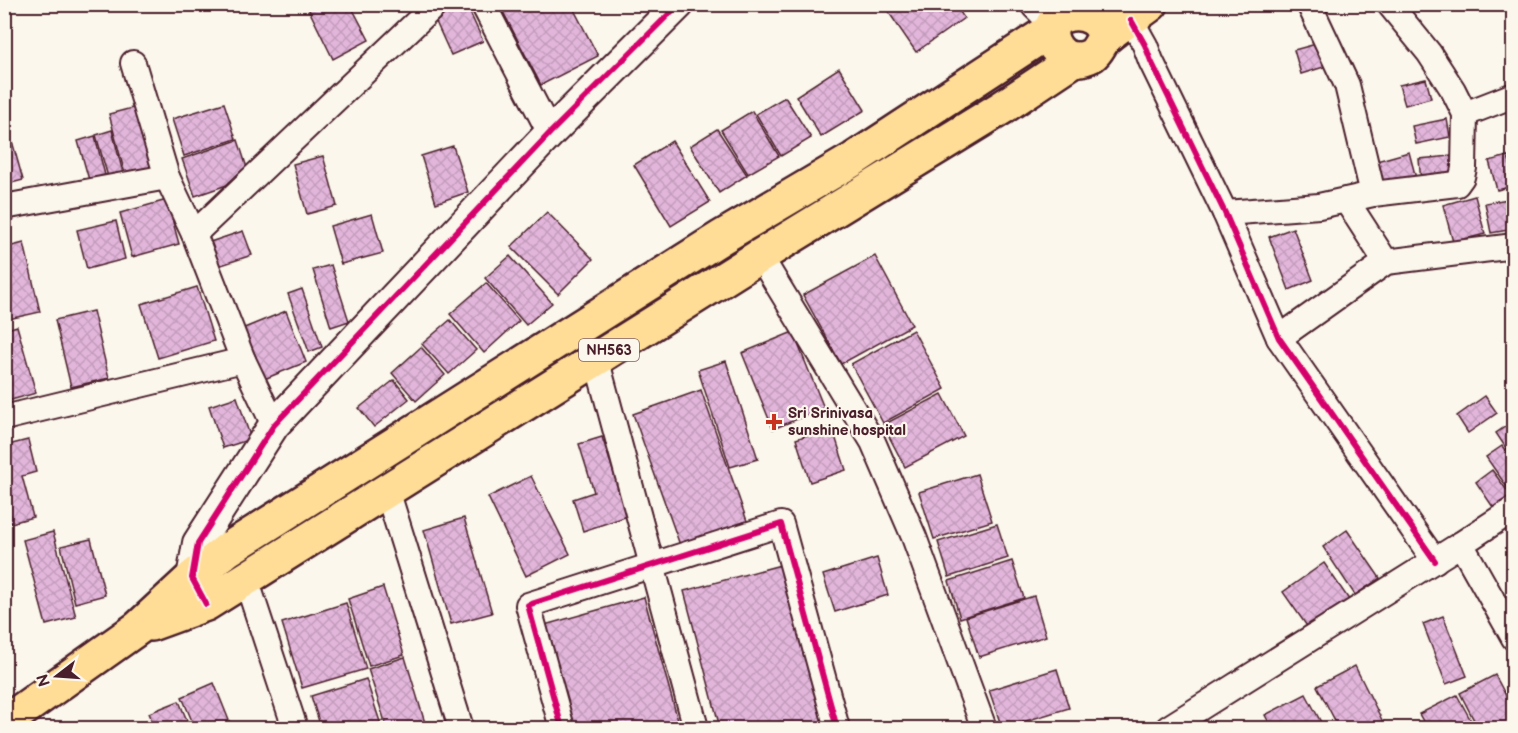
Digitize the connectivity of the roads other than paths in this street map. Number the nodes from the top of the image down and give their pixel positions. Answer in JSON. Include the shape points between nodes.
{"nodes":[{"id":1,"x":436,"y":4,"type":"edge"},
{"id":2,"x":483,"y":4,"type":"edge"},
{"id":3,"x":679,"y":4,"type":"edge"},
{"id":4,"x":1309,"y":4,"type":"edge"},
{"id":5,"x":1389,"y":4,"type":"edge"},
{"id":6,"x":1066,"y":11,"type":"edge"},
{"id":7,"x":1141,"y":12,"type":"edge"},
{"id":8,"x":1104,"y":38,"type":"junction"},
{"id":9,"x":1075,"y":59,"type":"junction"},
{"id":10,"x":133,"y":63,"type":"dead end"},
{"id":11,"x":1514,"y":95,"type":"edge"},
{"id":12,"x":1465,"y":114,"type":"junction"},
{"id":13,"x":550,"y":133,"type":"junction"},
{"id":14,"x":167,"y":177,"type":"junction"},
{"id":15,"x":1373,"y":194,"type":"junction"},
{"id":16,"x":1346,"y":200,"type":"junction"},
{"id":17,"x":4,"y":207,"type":"edge"},
{"id":18,"x":1225,"y":213,"type":"junction"},
{"id":19,"x":194,"y":234,"type":"junction"},
{"id":20,"x":1514,"y":246,"type":"edge"},
{"id":21,"x":760,"y":256,"type":"junction"},
{"id":22,"x":1386,"y":262,"type":"junction"},
{"id":23,"x":1279,"y":338,"type":"junction"},
{"id":24,"x":596,"y":358,"type":"junction"},
{"id":25,"x":243,"y":360,"type":"junction"},
{"id":26,"x":4,"y":417,"type":"edge"},
{"id":27,"x":274,"y":425,"type":"junction"},
{"id":28,"x":387,"y":490,"type":"junction"},
{"id":29,"x":1514,"y":509,"type":"edge"},
{"id":30,"x":1461,"y":544,"type":"junction"},
{"id":31,"x":1435,"y":561,"type":"junction"},
{"id":32,"x":651,"y":565,"type":"junction"},
{"id":33,"x":246,"y":579,"type":"junction"},
{"id":34,"x":199,"y":591,"type":"junction"},
{"id":35,"x":1514,"y":638,"type":"edge"},
{"id":36,"x":4,"y":723,"type":"edge"},
{"id":37,"x":296,"y":729,"type":"edge"},
{"id":38,"x":461,"y":729,"type":"edge"},
{"id":39,"x":562,"y":729,"type":"edge"},
{"id":40,"x":696,"y":729,"type":"edge"},
{"id":41,"x":837,"y":729,"type":"edge"},
{"id":42,"x":984,"y":729,"type":"edge"},
{"id":43,"x":1168,"y":729,"type":"edge"}],
"edges":[{"from":1,"to":19,"type":"street"},
{"from":2,"to":13,"type":"street"},
{"from":3,"to":13,"type":"street"},
{"from":4,"to":15,"type":"street","via":[[1347,85]]},
{"from":5,"to":12,"type":"street","via":[[1429,53]]},
{"from":6,"to":8,"type":"highway","via":[[1097,14]]},
{"from":6,"to":9,"type":"highway","via":[[1052,40],[1065,57]]},
{"from":6,"to":34,"type":"highway","number":"NH563","via":[[854,159],[722,237],[227,550]]},
{"from":7,"to":8,"type":"highway","number":"NH563"},
{"from":7,"to":18,"type":"street","via":[[1151,61]]},
{"from":8,"to":9,"type":"highway","number":"NH563","via":[[1093,54]]},
{"from":9,"to":21,"type":"highway","number":"NH563"},
{"from":10,"to":14,"type":"street"},
{"from":11,"to":12,"type":"street"},
{"from":12,"to":15,"type":"street","via":[[1464,168],[1457,184]]},
{"from":13,"to":27,"type":"street"},
{"from":14,"to":17,"type":"street"},
{"from":14,"to":19,"type":"street"},
{"from":15,"to":16,"type":"street"},
{"from":16,"to":18,"type":"street","via":[[1319,206]]},
{"from":16,"to":22,"type":"street"},
{"from":18,"to":23,"type":"street"},
{"from":19,"to":25,"type":"street"},
{"from":20,"to":22,"type":"street"},
{"from":21,"to":24,"type":"highway","number":"NH563"},
{"from":21,"to":42,"type":"street","via":[[873,442],[914,537]]},
{"from":22,"to":23,"type":"street"},
{"from":23,"to":31,"type":"street"},
{"from":24,"to":28,"type":"highway","number":"NH563"},
{"from":24,"to":32,"type":"street"},
{"from":25,"to":26,"type":"street"},
{"from":25,"to":27,"type":"street"},
{"from":27,"to":34,"type":"street","via":[[198,543]]},
{"from":28,"to":33,"type":"highway","number":"NH563"},
{"from":28,"to":38,"type":"street"},
{"from":29,"to":30,"type":"street"},
{"from":30,"to":31,"type":"street"},
{"from":30,"to":35,"type":"street"},
{"from":31,"to":43,"type":"street"},
{"from":32,"to":39,"type":"street","via":[[528,605]]},
{"from":32,"to":40,"type":"street"},
{"from":32,"to":41,"type":"street","via":[[781,524]]},
{"from":33,"to":34,"type":"highway","number":"NH563"},
{"from":33,"to":37,"type":"street"},
{"from":34,"to":36,"type":"highway","number":"NH563","via":[[138,628]]}]}
